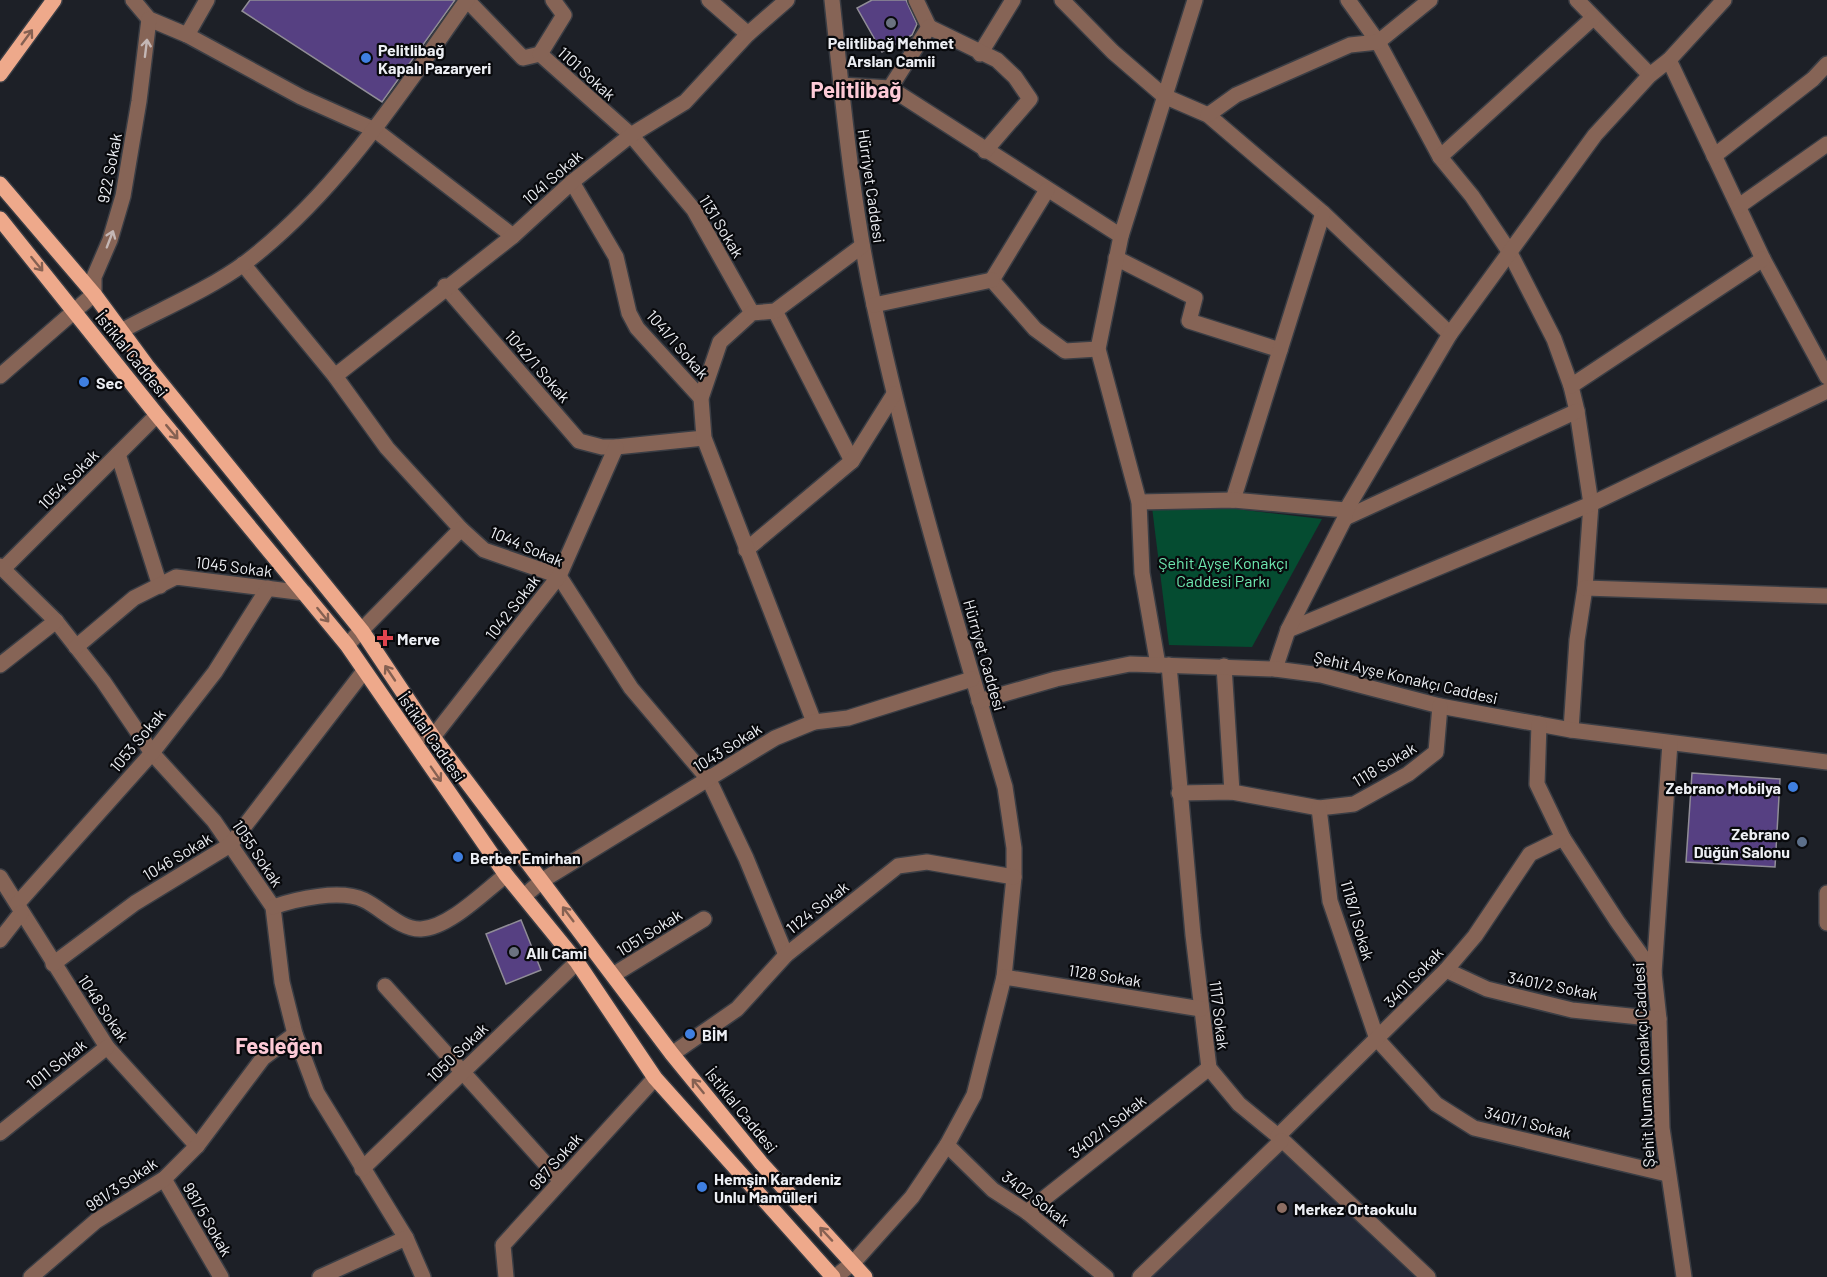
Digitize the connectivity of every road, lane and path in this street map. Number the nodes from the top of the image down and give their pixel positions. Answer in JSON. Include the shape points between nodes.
{"nodes":[{"id":1,"x":134,"y":0,"type":"edge"},
{"id":2,"x":207,"y":0,"type":"edge"},
{"id":3,"x":467,"y":0,"type":"edge"},
{"id":4,"x":553,"y":0,"type":"edge"},
{"id":5,"x":709,"y":0,"type":"edge"},
{"id":6,"x":788,"y":0,"type":"edge"},
{"id":7,"x":832,"y":0,"type":"edge"},
{"id":8,"x":916,"y":0,"type":"edge"},
{"id":9,"x":1013,"y":0,"type":"edge"},
{"id":10,"x":1062,"y":0,"type":"edge"},
{"id":11,"x":1194,"y":0,"type":"edge"},
{"id":12,"x":1348,"y":0,"type":"edge"},
{"id":13,"x":1430,"y":0,"type":"edge"},
{"id":14,"x":1577,"y":0,"type":"edge"},
{"id":15,"x":1724,"y":0,"type":"edge"},
{"id":16,"x":48,"y":3,"type":"edge"},
{"id":17,"x":1593,"y":18,"type":"junction"},
{"id":18,"x":149,"y":19,"type":"junction"},
{"id":19,"x":929,"y":27,"type":"junction"},
{"id":20,"x":748,"y":34,"type":"junction"},
{"id":21,"x":187,"y":35,"type":"junction"},
{"id":22,"x":1378,"y":42,"type":"junction"},
{"id":23,"x":540,"y":54,"type":"junction"},
{"id":24,"x":980,"y":54,"type":"junction"},
{"id":25,"x":1670,"y":60,"type":"junction"},
{"id":26,"x":1827,"y":64,"type":"edge"},
{"id":27,"x":0,"y":74,"type":"edge"},
{"id":28,"x":1650,"y":75,"type":"junction"},
{"id":29,"x":841,"y":85,"type":"junction"},
{"id":30,"x":890,"y":88,"type":"junction"},
{"id":31,"x":1164,"y":96,"type":"junction"},
{"id":32,"x":1208,"y":115,"type":"junction"},
{"id":33,"x":375,"y":130,"type":"junction"},
{"id":34,"x":631,"y":135,"type":"junction"},
{"id":35,"x":1827,"y":144,"type":"edge"},
{"id":36,"x":985,"y":151,"type":"junction"},
{"id":37,"x":1714,"y":156,"type":"junction"},
{"id":38,"x":1440,"y":157,"type":"junction"},
{"id":39,"x":572,"y":182,"type":"junction"},
{"id":40,"x":0,"y":184,"type":"edge"},
{"id":41,"x":1047,"y":190,"type":"junction"},
{"id":42,"x":1739,"y":206,"type":"junction"},
{"id":43,"x":1323,"y":213,"type":"junction"},
{"id":44,"x":0,"y":219,"type":"edge"},
{"id":45,"x":513,"y":236,"type":"junction"},
{"id":46,"x":1121,"y":236,"type":"junction"},
{"id":47,"x":862,"y":246,"type":"junction"},
{"id":48,"x":1509,"y":251,"type":"junction"},
{"id":49,"x":1116,"y":258,"type":"junction"},
{"id":50,"x":1763,"y":259,"type":"junction"},
{"id":51,"x":243,"y":264,"type":"junction"},
{"id":52,"x":992,"y":280,"type":"junction"},
{"id":53,"x":445,"y":286,"type":"junction"},
{"id":54,"x":94,"y":294,"type":"junction"},
{"id":55,"x":874,"y":305,"type":"junction"},
{"id":56,"x":775,"y":311,"type":"junction"},
{"id":57,"x":75,"y":312,"type":"junction"},
{"id":58,"x":752,"y":313,"type":"junction"},
{"id":59,"x":121,"y":331,"type":"junction"},
{"id":60,"x":1450,"y":334,"type":"junction"},
{"id":61,"x":1098,"y":349,"type":"junction"},
{"id":62,"x":1280,"y":350,"type":"junction"},
{"id":63,"x":0,"y":376,"type":"edge"},
{"id":64,"x":334,"y":376,"type":"junction"},
{"id":65,"x":1827,"y":377,"type":"edge"},
{"id":66,"x":1571,"y":386,"type":"junction"},
{"id":67,"x":1827,"y":391,"type":"edge"},
{"id":68,"x":894,"y":394,"type":"junction"},
{"id":69,"x":701,"y":398,"type":"junction"},
{"id":70,"x":1577,"y":411,"type":"junction"},
{"id":71,"x":157,"y":415,"type":"junction"},
{"id":72,"x":704,"y":438,"type":"junction"},
{"id":73,"x":616,"y":447,"type":"junction"},
{"id":74,"x":118,"y":454,"type":"junction"},
{"id":75,"x":852,"y":461,"type":"junction"},
{"id":76,"x":1233,"y":500,"type":"junction"},
{"id":77,"x":1139,"y":502,"type":"junction"},
{"id":78,"x":1591,"y":504,"type":"junction"},
{"id":79,"x":1346,"y":514,"type":"junction"},
{"id":80,"x":461,"y":529,"type":"junction"},
{"id":81,"x":746,"y":549,"type":"junction"},
{"id":82,"x":2,"y":567,"type":"edge"},
{"id":83,"x":559,"y":576,"type":"junction"},
{"id":84,"x":159,"y":586,"type":"junction"},
{"id":85,"x":268,"y":588,"type":"junction"},
{"id":86,"x":1584,"y":588,"type":"junction"},
{"id":87,"x":305,"y":593,"type":"junction"},
{"id":88,"x":1827,"y":596,"type":"edge"},
{"id":89,"x":56,"y":621,"type":"junction"},
{"id":90,"x":1288,"y":630,"type":"junction"},
{"id":91,"x":362,"y":631,"type":"junction"},
{"id":92,"x":347,"y":645,"type":"junction"},
{"id":93,"x":76,"y":647,"type":"junction"},
{"id":94,"x":0,"y":665,"type":"edge"},
{"id":95,"x":1163,"y":665,"type":"junction"},
{"id":96,"x":1224,"y":666,"type":"junction"},
{"id":97,"x":1275,"y":669,"type":"junction"},
{"id":98,"x":364,"y":671,"type":"junction"},
{"id":99,"x":972,"y":679,"type":"junction"},
{"id":100,"x":980,"y":701,"type":"junction"},
{"id":101,"x":1440,"y":706,"type":"junction"},
{"id":102,"x":814,"y":722,"type":"junction"},
{"id":103,"x":1539,"y":724,"type":"junction"},
{"id":104,"x":1571,"y":730,"type":"junction"},
{"id":105,"x":408,"y":732,"type":"junction"},
{"id":106,"x":433,"y":736,"type":"junction"},
{"id":107,"x":1670,"y":743,"type":"junction"},
{"id":108,"x":152,"y":753,"type":"junction"},
{"id":109,"x":1827,"y":762,"type":"edge"},
{"id":110,"x":709,"y":780,"type":"junction"},
{"id":111,"x":1232,"y":792,"type":"junction"},
{"id":112,"x":1179,"y":793,"type":"junction"},
{"id":113,"x":1318,"y":808,"type":"junction"},
{"id":114,"x":1563,"y":838,"type":"junction"},
{"id":115,"x":230,"y":845,"type":"junction"},
{"id":116,"x":506,"y":874,"type":"junction"},
{"id":117,"x":0,"y":877,"type":"edge"},
{"id":118,"x":1014,"y":877,"type":"junction"},
{"id":119,"x":543,"y":880,"type":"junction"},
{"id":120,"x":1827,"y":893,"type":"edge"},
{"id":121,"x":524,"y":896,"type":"junction"},
{"id":122,"x":273,"y":907,"type":"junction"},
{"id":123,"x":20,"y":908,"type":"junction"},
{"id":124,"x":704,"y":919,"type":"dead end"},
{"id":125,"x":1827,"y":922,"type":"edge"},
{"id":126,"x":0,"y":940,"type":"edge"},
{"id":127,"x":786,"y":955,"type":"junction"},
{"id":128,"x":577,"y":962,"type":"junction"},
{"id":129,"x":53,"y":964,"type":"junction"},
{"id":130,"x":1446,"y":970,"type":"junction"},
{"id":131,"x":1654,"y":973,"type":"junction"},
{"id":132,"x":613,"y":975,"type":"junction"},
{"id":133,"x":1004,"y":977,"type":"junction"},
{"id":134,"x":385,"y":986,"type":"dead end"},
{"id":135,"x":1201,"y":1009,"type":"junction"},
{"id":136,"x":1659,"y":1019,"type":"junction"},
{"id":137,"x":295,"y":1034,"type":"junction"},
{"id":138,"x":1377,"y":1040,"type":"junction"},
{"id":139,"x":107,"y":1047,"type":"junction"},
{"id":140,"x":672,"y":1054,"type":"junction"},
{"id":141,"x":1209,"y":1068,"type":"junction"},
{"id":142,"x":462,"y":1072,"type":"junction"},
{"id":143,"x":655,"y":1078,"type":"junction"},
{"id":144,"x":2,"y":1126,"type":"edge"},
{"id":145,"x":1280,"y":1138,"type":"junction"},
{"id":146,"x":947,"y":1145,"type":"junction"},
{"id":147,"x":198,"y":1146,"type":"junction"},
{"id":148,"x":362,"y":1169,"type":"junction"},
{"id":149,"x":1666,"y":1174,"type":"junction"},
{"id":150,"x":164,"y":1179,"type":"junction"},
{"id":151,"x":561,"y":1181,"type":"junction"},
{"id":152,"x":1027,"y":1212,"type":"junction"},
{"id":153,"x":406,"y":1238,"type":"junction"},
{"id":154,"x":853,"y":1263,"type":"junction"},
{"id":155,"x":1426,"y":1276,"type":"edge"},
{"id":156,"x":32,"y":1277,"type":"edge"},
{"id":157,"x":220,"y":1277,"type":"edge"},
{"id":158,"x":320,"y":1277,"type":"edge"},
{"id":159,"x":423,"y":1277,"type":"edge"},
{"id":160,"x":506,"y":1277,"type":"edge"},
{"id":161,"x":834,"y":1277,"type":"edge"},
{"id":162,"x":865,"y":1277,"type":"edge"},
{"id":163,"x":1106,"y":1277,"type":"edge"},
{"id":164,"x":1140,"y":1277,"type":"edge"},
{"id":165,"x":1684,"y":1277,"type":"edge"}],
"edges":[{"from":1,"to":18,"type":"street"},
{"from":2,"to":21,"type":"street"},
{"from":3,"to":23,"type":"street","name":"1101 Sokak","via":[[523,58]]},
{"from":3,"to":33,"type":"street"},
{"from":4,"to":23,"type":"street","via":[[564,15]]},
{"from":5,"to":20,"type":"street"},
{"from":6,"to":20,"type":"street","name":"1041 Sokak"},
{"from":7,"to":29,"type":"street","name":"Hürriyet Caddesi"},
{"from":8,"to":19,"type":"street"},
{"from":9,"to":24,"type":"street"},
{"from":10,"to":31,"type":"street"},
{"from":11,"to":31,"type":"street"},
{"from":12,"to":22,"type":"street"},
{"from":13,"to":22,"type":"street"},
{"from":14,"to":17,"type":"street"},
{"from":15,"to":25,"type":"street"},
{"from":27,"to":16,"type":"main road","one_way":true},
{"from":17,"to":28,"type":"street"},
{"from":17,"to":38,"type":"street"},
{"from":18,"to":21,"type":"street"},
{"from":54,"to":18,"type":"street","name":"922 Sokak","one_way":true,"via":[[94,277],[123,196]]},
{"from":19,"to":24,"type":"street"},
{"from":19,"to":30,"type":"street"},
{"from":20,"to":34,"type":"street","name":"1041 Sokak","via":[[686,102]]},
{"from":21,"to":33,"type":"street","via":[[301,97]]},
{"from":22,"to":32,"type":"street","via":[[1350,45],[1236,95]]},
{"from":22,"to":38,"type":"street"},
{"from":23,"to":34,"type":"street","name":"1101 Sokak"},
{"from":24,"to":36,"type":"street","via":[[998,60],[1016,77],[1030,99]]},
{"from":25,"to":28,"type":"street"},
{"from":25,"to":37,"type":"street"},
{"from":26,"to":37,"type":"street"},
{"from":28,"to":48,"type":"street","via":[[1595,135]]},
{"from":29,"to":30,"type":"street"},
{"from":29,"to":47,"type":"street","name":"Hürriyet Caddesi"},
{"from":30,"to":36,"type":"street"},
{"from":31,"to":32,"type":"street"},
{"from":31,"to":46,"type":"street"},
{"from":32,"to":43,"type":"street"},
{"from":33,"to":45,"type":"street"},
{"from":33,"to":51,"type":"street","via":[[292,223]]},
{"from":34,"to":39,"type":"street","name":"1041 Sokak"},
{"from":34,"to":58,"type":"street","name":"1131 Sokak","via":[[694,210]]},
{"from":35,"to":42,"type":"street"},
{"from":36,"to":41,"type":"street"},
{"from":37,"to":42,"type":"street"},
{"from":38,"to":48,"type":"street"},
{"from":39,"to":45,"type":"street","name":"1041 Sokak"},
{"from":39,"to":69,"type":"street","name":"1041/1 Sokak","via":[[616,257],[629,313],[637,328]]},
{"from":40,"to":54,"type":"main road","name":"İstiklal Caddesi"},
{"from":41,"to":46,"type":"street"},
{"from":41,"to":52,"type":"street"},
{"from":42,"to":50,"type":"street"},
{"from":43,"to":60,"type":"street"},
{"from":43,"to":62,"type":"street"},
{"from":44,"to":57,"type":"main road","name":"İstiklal Caddesi","one_way":true},
{"from":45,"to":53,"type":"street","name":"1041 Sokak"},
{"from":46,"to":49,"type":"street"},
{"from":47,"to":55,"type":"street","name":"Hürriyet Caddesi"},
{"from":47,"to":56,"type":"street"},
{"from":48,"to":60,"type":"street"},
{"from":48,"to":66,"type":"street","via":[[1554,339]]},
{"from":49,"to":61,"type":"street"},
{"from":49,"to":62,"type":"street","via":[[1195,298],[1189,321]]},
{"from":50,"to":65,"type":"street"},
{"from":50,"to":66,"type":"street"},
{"from":51,"to":59,"type":"street"},
{"from":51,"to":64,"type":"street","name":"1044 Sokak"},
{"from":52,"to":55,"type":"street"},
{"from":52,"to":61,"type":"street","via":[[1035,329],[1065,351]]},
{"from":53,"to":64,"type":"street","name":"1041 Sokak"},
{"from":53,"to":73,"type":"street","name":"1042/1 Sokak","via":[[579,441]]},
{"from":54,"to":57,"type":"street"},
{"from":54,"to":59,"type":"main road","name":"İstiklal Caddesi"},
{"from":55,"to":68,"type":"street","name":"Hürriyet Caddesi"},
{"from":56,"to":58,"type":"street"},
{"from":56,"to":75,"type":"street"},
{"from":57,"to":63,"type":"street"},
{"from":57,"to":71,"type":"main road","name":"İstiklal Caddesi"},
{"from":58,"to":69,"type":"street","via":[[720,342]]},
{"from":59,"to":91,"type":"main road","name":"İstiklal Caddesi"},
{"from":60,"to":79,"type":"street"},
{"from":61,"to":77,"type":"street","name":"1117 Sokak"},
{"from":62,"to":76,"type":"street"},
{"from":64,"to":80,"type":"street","name":"1044 Sokak","via":[[387,448]]},
{"from":66,"to":70,"type":"street"},
{"from":67,"to":78,"type":"street"},
{"from":68,"to":75,"type":"street"},
{"from":68,"to":99,"type":"street","name":"Hürriyet Caddesi"},
{"from":69,"to":72,"type":"street"},
{"from":70,"to":78,"type":"street"},
{"from":70,"to":79,"type":"street"},
{"from":71,"to":74,"type":"street","name":"1054 Sokak"},
{"from":71,"to":87,"type":"main road","name":"İstiklal Caddesi","one_way":true},
{"from":72,"to":73,"type":"street"},
{"from":72,"to":81,"type":"street"},
{"from":73,"to":83,"type":"street","name":"1042 Sokak"},
{"from":74,"to":82,"type":"street","name":"1054 Sokak"},
{"from":74,"to":84,"type":"street"},
{"from":75,"to":81,"type":"street"},
{"from":76,"to":77,"type":"street"},
{"from":76,"to":79,"type":"street"},
{"from":77,"to":95,"type":"street","name":"1117 Sokak","via":[[1142,573]]},
{"from":78,"to":86,"type":"street"},
{"from":78,"to":90,"type":"street"},
{"from":79,"to":90,"type":"street"},
{"from":80,"to":83,"type":"street","name":"1044 Sokak","via":[[484,550]]},
{"from":80,"to":91,"type":"street"},
{"from":81,"to":102,"type":"street"},
{"from":82,"to":89,"type":"street","name":"1055 Sokak"},
{"from":83,"to":106,"type":"street","name":"1042 Sokak"},
{"from":83,"to":110,"type":"street","name":"1044 Sokak","via":[[631,688]]},
{"from":84,"to":85,"type":"street","name":"1045 Sokak","via":[[176,577]]},
{"from":84,"to":93,"type":"street","name":"1045 Sokak","via":[[134,598]]},
{"from":85,"to":87,"type":"street","name":"1045 Sokak"},
{"from":85,"to":108,"type":"street","name":"1053 Sokak","via":[[216,672]]},
{"from":86,"to":88,"type":"street"},
{"from":86,"to":104,"type":"street"},
{"from":87,"to":92,"type":"main road","name":"İstiklal Caddesi","one_way":true},
{"from":89,"to":93,"type":"street","name":"1055 Sokak"},
{"from":89,"to":94,"type":"street"},
{"from":90,"to":97,"type":"street"},
{"from":91,"to":92,"type":"street"},
{"from":106,"to":91,"type":"main road","name":"İstiklal Caddesi","one_way":true},
{"from":92,"to":98,"type":"main road","name":"İstiklal Caddesi"},
{"from":93,"to":108,"type":"street","name":"1055 Sokak"},
{"from":95,"to":96,"type":"street","name":"Şehit Ayşe Konakçı Caddesi"},
{"from":95,"to":100,"type":"street","name":"Şehit Ayşe Konakçı Caddesi","via":[[1130,664],[1056,679]]},
{"from":95,"to":112,"type":"street","name":"1117 Sokak"},
{"from":96,"to":97,"type":"street","name":"Şehit Ayşe Konakçı Caddesi"},
{"from":96,"to":111,"type":"street"},
{"from":97,"to":101,"type":"street","name":"Şehit Ayşe Konakçı Caddesi","via":[[1321,675]]},
{"from":98,"to":105,"type":"main road","name":"İstiklal Caddesi"},
{"from":98,"to":115,"type":"street","name":"1046 Sokak"},
{"from":99,"to":100,"type":"street","name":"Hürriyet Caddesi"},
{"from":99,"to":102,"type":"street","name":"1043 Sokak","via":[[848,718]]},
{"from":100,"to":118,"type":"street","name":"Hürriyet Caddesi","via":[[1005,787]]},
{"from":101,"to":103,"type":"street","name":"Şehit Ayşe Konakçı Caddesi"},
{"from":101,"to":113,"type":"street","name":"1118 Sokak","via":[[1436,752],[1426,761],[1354,804]]},
{"from":102,"to":110,"type":"street","name":"1043 Sokak","via":[[775,738]]},
{"from":103,"to":104,"type":"street","name":"Şehit Ayşe Konakçı Caddesi"},
{"from":103,"to":114,"type":"street","via":[[1537,784]]},
{"from":104,"to":107,"type":"street","name":"Şehit Ayşe Konakçı Caddesi"},
{"from":105,"to":106,"type":"street"},
{"from":105,"to":116,"type":"main road","name":"İstiklal Caddesi","one_way":true},
{"from":106,"to":119,"type":"main road","name":"İstiklal Caddesi"},
{"from":107,"to":109,"type":"street","name":"Şehit Ayşe Konakçı Caddesi"},
{"from":107,"to":131,"type":"street","name":"Şehit Numan Konakçı Caddesi"},
{"from":108,"to":115,"type":"street","name":"1055 Sokak","via":[[214,821]]},
{"from":108,"to":123,"type":"street","name":"1053 Sokak"},
{"from":110,"to":119,"type":"street","name":"1043 Sokak"},
{"from":110,"to":127,"type":"street","name":"1044 Sokak"},
{"from":111,"to":112,"type":"street","name":"1118 Sokak"},
{"from":111,"to":113,"type":"street","name":"1118 Sokak"},
{"from":112,"to":135,"type":"street","name":"1117 Sokak"},
{"from":113,"to":138,"type":"street","name":"1118/1 Sokak","via":[[1330,901]]},
{"from":114,"to":130,"type":"street","name":"3401 Sokak","via":[[1530,854]]},
{"from":114,"to":131,"type":"street"},
{"from":115,"to":122,"type":"street","name":"1055 Sokak"},
{"from":115,"to":129,"type":"street","name":"1046 Sokak","via":[[135,903]]},
{"from":116,"to":121,"type":"main road","name":"İstiklal Caddesi"},
{"from":116,"to":122,"type":"street","via":[[450,919],[421,929],[405,925],[361,898],[295,899]]},
{"from":117,"to":123,"type":"street","name":"1048 Sokak"},
{"from":118,"to":127,"type":"street","name":"1124 Sokak","via":[[927,862],[898,866]]},
{"from":118,"to":133,"type":"street","name":"Hürriyet Caddesi"},
{"from":119,"to":121,"type":"street","name":"1043 Sokak"},
{"from":132,"to":119,"type":"main road","name":"İstiklal Caddesi","one_way":true},
{"from":120,"to":125,"type":"street"},
{"from":121,"to":128,"type":"main road","name":"İstiklal Caddesi"},
{"from":122,"to":137,"type":"street","name":"1055 Sokak","via":[[282,982]]},
{"from":123,"to":126,"type":"street","name":"1053 Sokak"},
{"from":123,"to":129,"type":"street","name":"1048 Sokak"},
{"from":124,"to":132,"type":"street","name":"1051 Sokak"},
{"from":127,"to":140,"type":"street","name":"1124 Sokak","via":[[736,1009]]},
{"from":128,"to":142,"type":"street","name":"1050 Sokak"},
{"from":128,"to":143,"type":"main road","name":"İstiklal Caddesi"},
{"from":129,"to":139,"type":"street","name":"1048 Sokak"},
{"from":130,"to":136,"type":"street","name":"3401/2 Sokak","via":[[1487,990],[1572,1010]]},
{"from":130,"to":138,"type":"street","name":"3401 Sokak"},
{"from":131,"to":136,"type":"street","name":"Şehit Numan Konakçı Caddesi"},
{"from":132,"to":140,"type":"main road","name":"İstiklal Caddesi"},
{"from":133,"to":135,"type":"street","name":"1128 Sokak"},
{"from":133,"to":146,"type":"street","name":"Hürriyet Caddesi","via":[[974,1095]]},
{"from":134,"to":142,"type":"street"},
{"from":135,"to":141,"type":"street","name":"1117 Sokak"},
{"from":136,"to":149,"type":"street","name":"Şehit Numan Konakçı Caddesi"},
{"from":137,"to":147,"type":"street","name":"981/3 Sokak","via":[[263,1058]]},
{"from":137,"to":148,"type":"street","name":"1055 Sokak","via":[[317,1093]]},
{"from":138,"to":145,"type":"street","name":"3401 Sokak"},
{"from":138,"to":149,"type":"street","name":"3401/1 Sokak","via":[[1436,1104],[1474,1128]]},
{"from":139,"to":144,"type":"street","name":"1011 Sokak"},
{"from":139,"to":147,"type":"street","name":"1048 Sokak"},
{"from":154,"to":140,"type":"main road","name":"İstiklal Caddesi","one_way":true,"via":[[770,1173]]},
{"from":141,"to":145,"type":"street","name":"1117 Sokak","via":[[1239,1104]]},
{"from":141,"to":152,"type":"street","name":"3402/1 Sokak"},
{"from":142,"to":148,"type":"street","name":"1050 Sokak"},
{"from":142,"to":151,"type":"street"},
{"from":143,"to":151,"type":"street","name":"987 Sokak"},
{"from":143,"to":161,"type":"main road","name":"İstiklal Caddesi"},
{"from":145,"to":155,"type":"street","name":"1117 Sokak"},
{"from":145,"to":164,"type":"street","name":"3401 Sokak"},
{"from":146,"to":152,"type":"street","name":"3402 Sokak","via":[[993,1190]]},
{"from":146,"to":154,"type":"street","name":"Hürriyet Caddesi","via":[[912,1197]]},
{"from":147,"to":150,"type":"street","name":"981/3 Sokak"},
{"from":148,"to":153,"type":"street","name":"1055 Sokak"},
{"from":149,"to":165,"type":"street","name":"Şehit Numan Konakçı Caddesi"},
{"from":150,"to":156,"type":"street","name":"981/3 Sokak","via":[[96,1221]]},
{"from":150,"to":157,"type":"street","name":"981/5 Sokak"},
{"from":151,"to":160,"type":"street","name":"987 Sokak","via":[[503,1245]]},
{"from":152,"to":163,"type":"street","name":"3402 Sokak"},
{"from":153,"to":158,"type":"street"},
{"from":153,"to":159,"type":"street","name":"1055 Sokak"},
{"from":154,"to":161,"type":"street","name":"Hürriyet Caddesi"},
{"from":154,"to":162,"type":"main road","name":"İstiklal Caddesi"}]}
